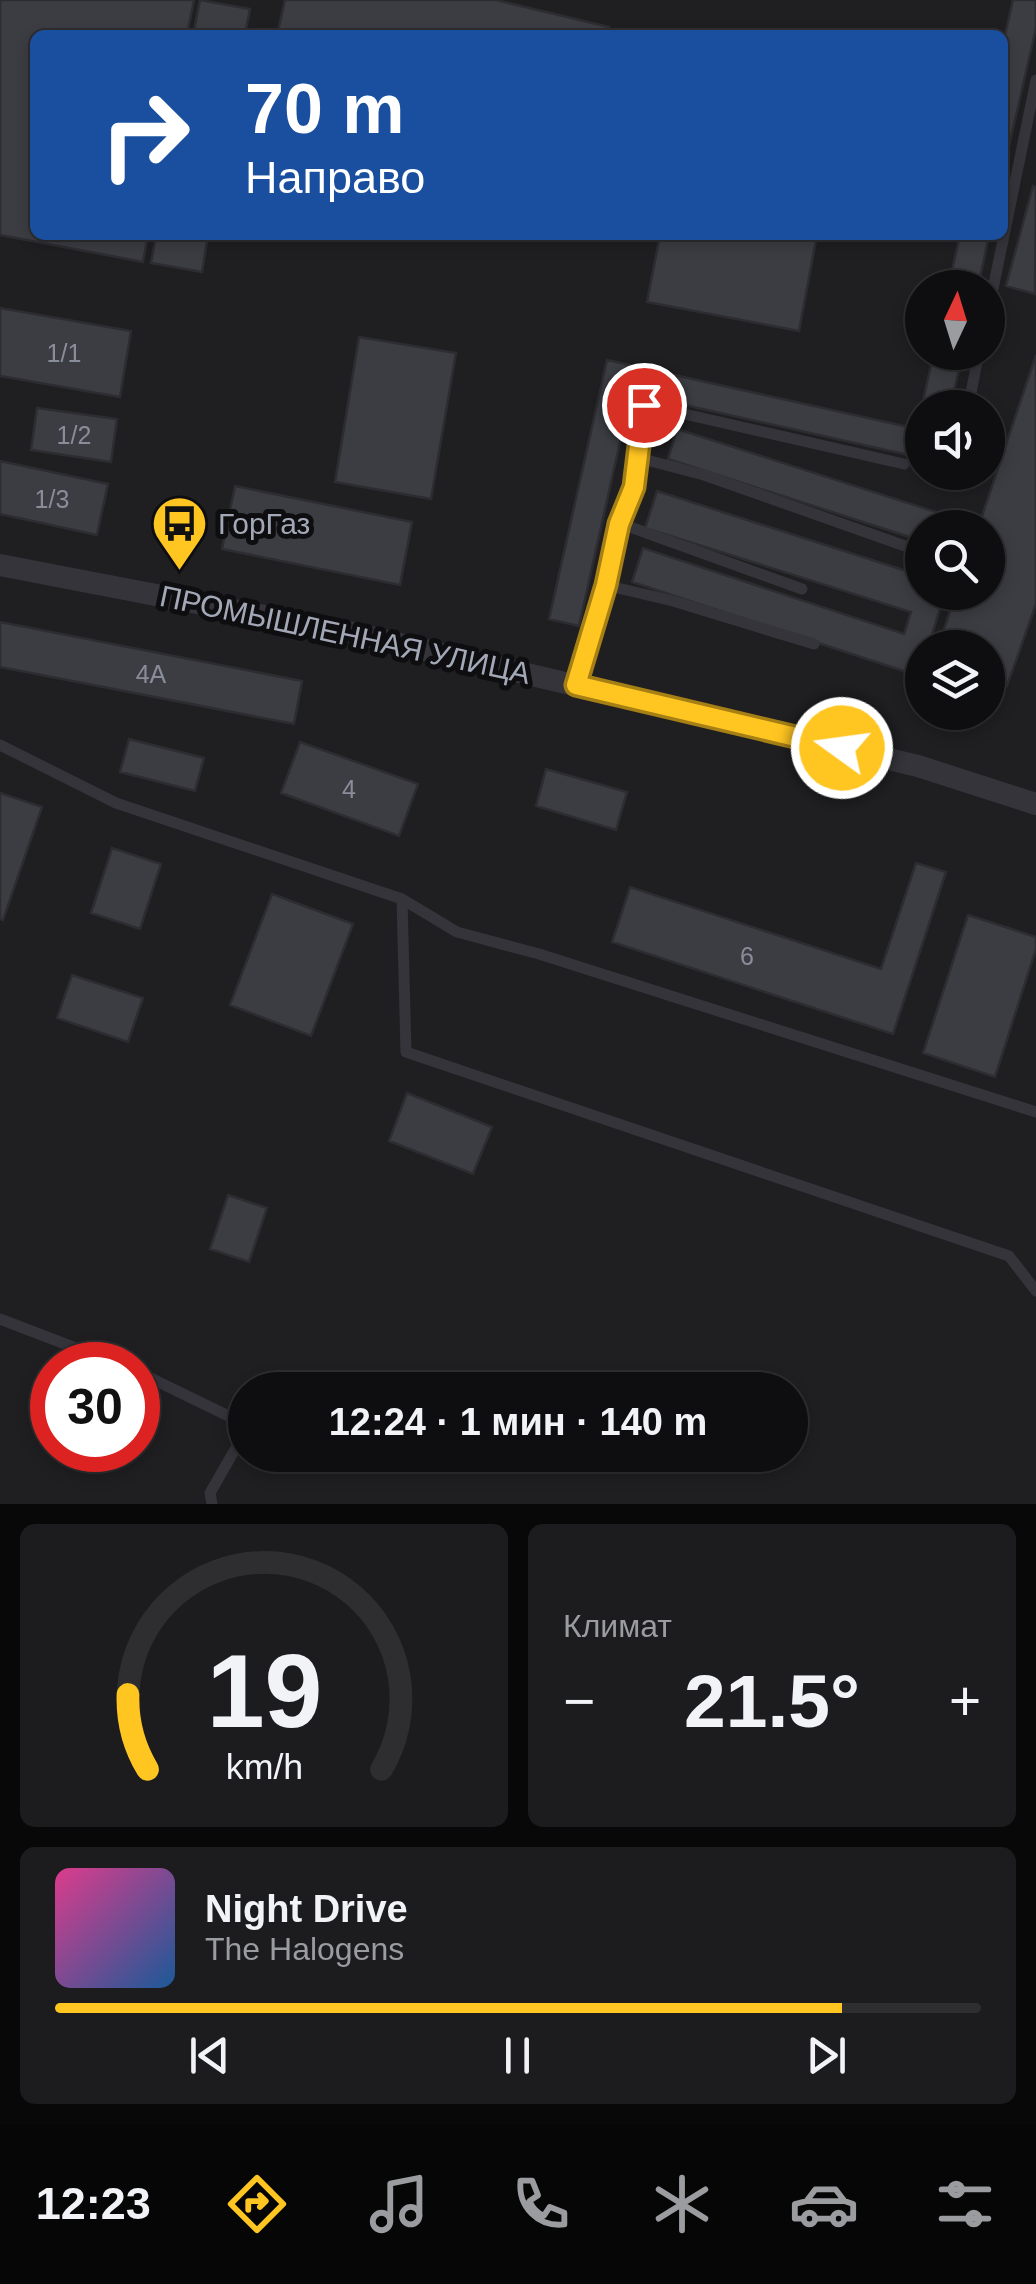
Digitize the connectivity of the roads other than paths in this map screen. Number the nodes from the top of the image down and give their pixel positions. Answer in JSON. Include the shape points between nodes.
{"nodes":[{"id":1,"x":1036,"y":80,"type":"edge"},
{"id":2,"x":1020,"y":158,"type":"junction"},
{"id":3,"x":1036,"y":162,"type":"edge"},
{"id":4,"x":1008,"y":216,"type":"edge"},
{"id":5,"x":1003,"y":240,"type":"edge"},
{"id":6,"x":997,"y":270,"type":"edge"},
{"id":7,"x":636,"y":458,"type":"junction"},
{"id":8,"x":904,"y":464,"type":"dead end"},
{"id":9,"x":619,"y":524,"type":"junction"},
{"id":10,"x":905,"y":546,"type":"edge"},
{"id":11,"x":0,"y":565,"type":"edge"},
{"id":12,"x":606,"y":585,"type":"junction"},
{"id":13,"x":802,"y":588,"type":"dead end"},
{"id":14,"x":814,"y":644,"type":"dead end"},
{"id":15,"x":576,"y":685,"type":"junction"},
{"id":16,"x":0,"y":745,"type":"edge"},
{"id":17,"x":1036,"y":804,"type":"edge"},
{"id":18,"x":402,"y":899,"type":"junction"},
{"id":19,"x":1036,"y":1112,"type":"edge"},
{"id":20,"x":1036,"y":1291,"type":"edge"},
{"id":21,"x":0,"y":1319,"type":"edge"},
{"id":22,"x":60,"y":1342,"type":"edge"},
{"id":23,"x":160,"y":1384,"type":"edge"},
{"id":24,"x":228,"y":1419,"type":"edge"},
{"id":25,"x":228,"y":1460,"type":"edge"},
{"id":26,"x":212,"y":1504,"type":"edge"}],
"edges":[{"from":1,"to":2,"type":"lane"},
{"from":2,"to":3,"type":"lane"},
{"from":2,"to":4,"type":"lane"},
{"from":5,"to":6,"type":"lane"},
{"from":7,"to":8,"type":"lane","via":[[644,405]]},
{"from":7,"to":9,"type":"lane","via":[[634,487]]},
{"from":7,"to":10,"type":"lane"},
{"from":9,"to":12,"type":"lane"},
{"from":9,"to":13,"type":"lane"},
{"from":11,"to":15,"type":"street","name":"ПРОМЫШЛЕННАЯ УЛИЦА","via":[[353,632]]},
{"from":12,"to":14,"type":"lane"},
{"from":12,"to":15,"type":"lane"},
{"from":15,"to":17,"type":"street","name":"ПРОМЫШЛЕННАЯ УЛИЦА","via":[[918,766]]},
{"from":16,"to":18,"type":"lane","via":[[116,803]]},
{"from":18,"to":19,"type":"lane","via":[[457,932]]},
{"from":18,"to":20,"type":"lane","via":[[406,1052],[1009,1256]]},
{"from":21,"to":22,"type":"lane"},
{"from":23,"to":24,"type":"lane"},
{"from":25,"to":26,"type":"lane","via":[[210,1493]]}]}
